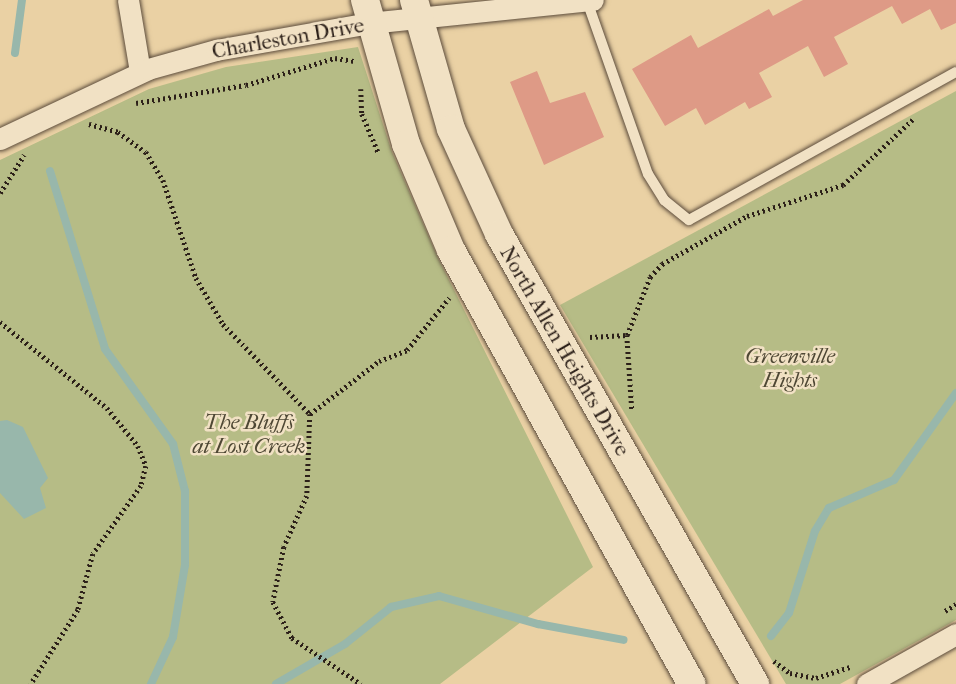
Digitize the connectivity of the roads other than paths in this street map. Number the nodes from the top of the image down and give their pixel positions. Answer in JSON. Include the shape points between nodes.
{"nodes":[{"id":1,"x":128,"y":0,"type":"edge"},
{"id":2,"x":590,"y":1,"type":"edge"},
{"id":3,"x":552,"y":4,"type":"edge"},
{"id":4,"x":416,"y":10,"type":"edge"},
{"id":5,"x":367,"y":12,"type":"edge"},
{"id":6,"x":140,"y":72,"type":"junction"},
{"id":7,"x":956,"y":72,"type":"edge"},
{"id":8,"x":0,"y":139,"type":"edge"},
{"id":9,"x":956,"y":634,"type":"edge"},
{"id":10,"x":692,"y":684,"type":"edge"},
{"id":11,"x":755,"y":684,"type":"edge"},
{"id":12,"x":867,"y":684,"type":"edge"}],
"edges":[{"from":1,"to":6,"type":"street"},
{"from":2,"to":3,"type":"street","name":"Charleston Drive"},
{"from":2,"to":7,"type":"lane","via":[[648,174],[664,200],[689,220]]},
{"from":3,"to":4,"type":"street","name":"Charleston Drive"},
{"from":4,"to":5,"type":"street","name":"Charleston Drive"},
{"from":4,"to":11,"type":"main road","name":"North Allen Heights Drive","via":[[451,129],[499,234]]},
{"from":5,"to":6,"type":"street","name":"Charleston Drive"},
{"from":5,"to":10,"type":"main road","via":[[406,144],[451,250]]},
{"from":6,"to":8,"type":"street","name":"Charleston Drive"},
{"from":9,"to":12,"type":"street"}]}
